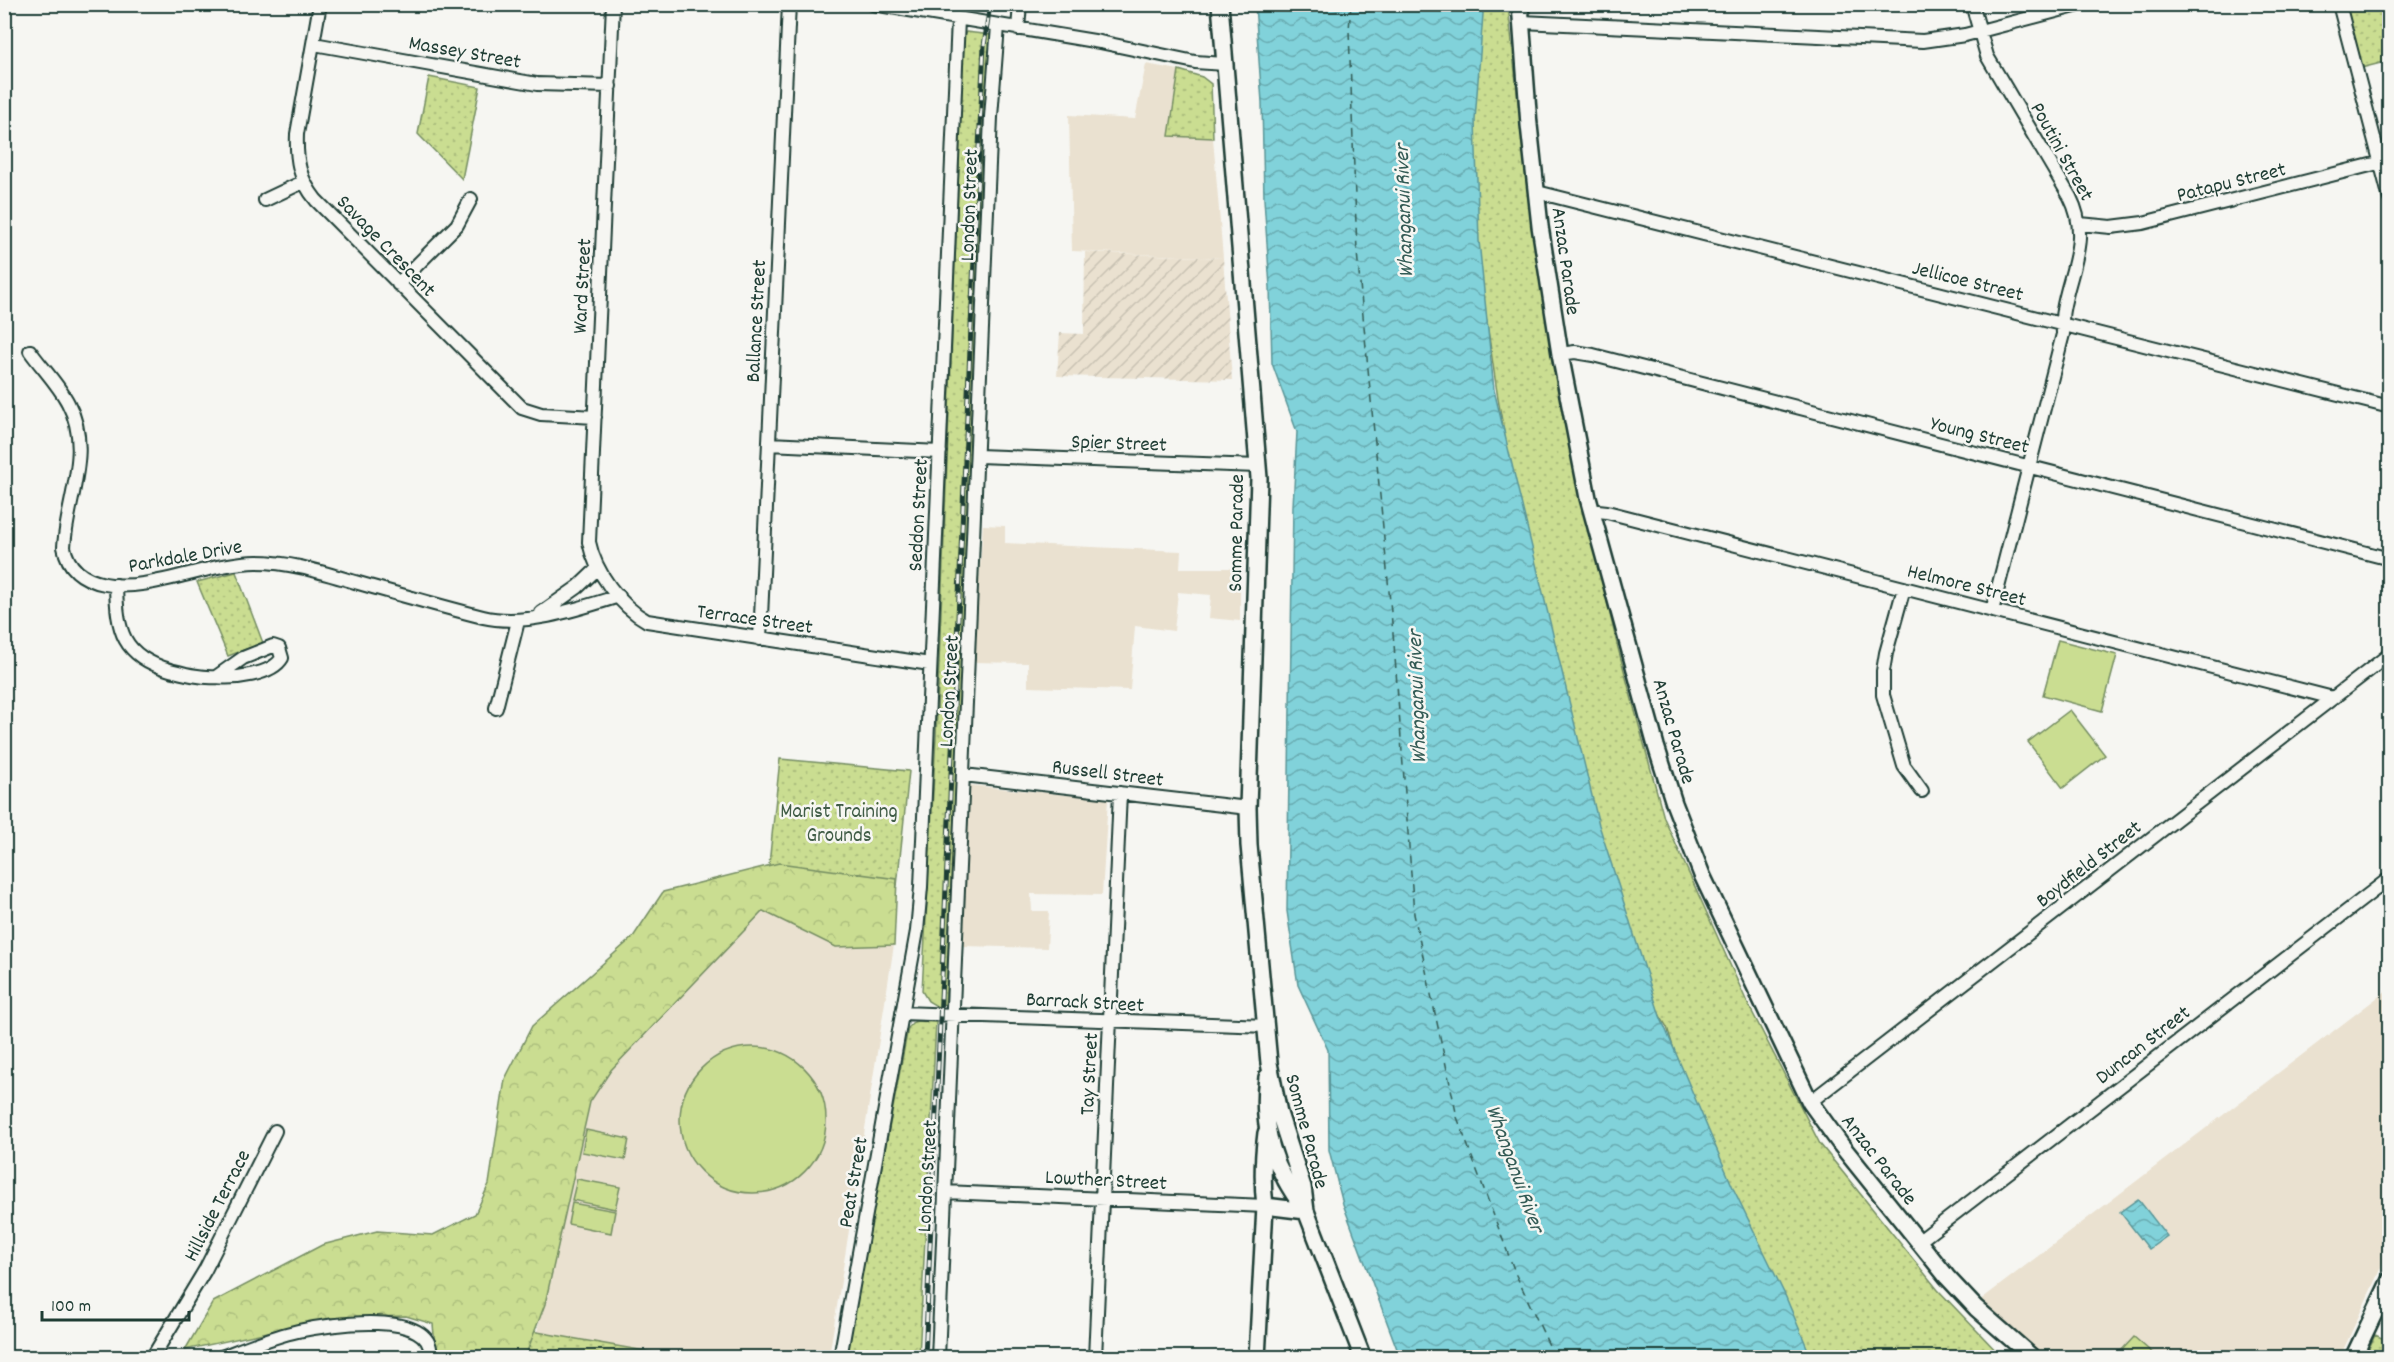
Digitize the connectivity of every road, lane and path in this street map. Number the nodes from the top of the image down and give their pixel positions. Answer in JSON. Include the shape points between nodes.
{"nodes":[{"id":1,"x":320,"y":4,"type":"edge"},
{"id":2,"x":613,"y":4,"type":"edge"},
{"id":3,"x":789,"y":4,"type":"edge"},
{"id":4,"x":1020,"y":4,"type":"edge"},
{"id":5,"x":1220,"y":4,"type":"edge"},
{"id":6,"x":1972,"y":4,"type":"edge"},
{"id":7,"x":2083,"y":4,"type":"edge"},
{"id":8,"x":2338,"y":4,"type":"edge"},
{"id":9,"x":874,"y":5,"type":"edge"},
{"id":10,"x":1521,"y":11,"type":"edge"},
{"id":11,"x":958,"y":19,"type":"junction"},
{"id":12,"x":998,"y":26,"type":"junction"},
{"id":13,"x":1018,"y":29,"type":"junction"},
{"id":14,"x":1979,"y":32,"type":"junction"},
{"id":15,"x":314,"y":44,"type":"junction"},
{"id":16,"x":1225,"y":64,"type":"junction"},
{"id":17,"x":610,"y":86,"type":"junction"},
{"id":18,"x":2384,"y":161,"type":"edge"},
{"id":19,"x":303,"y":182,"type":"junction"},
{"id":20,"x":1537,"y":192,"type":"junction"},
{"id":21,"x":471,"y":199,"type":"dead end"},
{"id":22,"x":2390,"y":199,"type":"edge"},
{"id":23,"x":265,"y":200,"type":"dead end"},
{"id":24,"x":2080,"y":224,"type":"junction"},
{"id":25,"x":398,"y":284,"type":"junction"},
{"id":26,"x":2063,"y":324,"type":"junction"},
{"id":27,"x":30,"y":351,"type":"dead end"},
{"id":28,"x":1560,"y":354,"type":"junction"},
{"id":29,"x":2390,"y":407,"type":"edge"},
{"id":30,"x":595,"y":417,"type":"junction"},
{"id":31,"x":769,"y":444,"type":"junction"},
{"id":32,"x":940,"y":452,"type":"junction"},
{"id":33,"x":978,"y":456,"type":"junction"},
{"id":34,"x":1258,"y":466,"type":"junction"},
{"id":35,"x":2029,"y":467,"type":"junction"},
{"id":36,"x":1592,"y":513,"type":"junction"},
{"id":37,"x":2390,"y":559,"type":"edge"},
{"id":38,"x":598,"y":568,"type":"junction"},
{"id":39,"x":116,"y":585,"type":"junction"},
{"id":40,"x":1904,"y":588,"type":"junction"},
{"id":41,"x":619,"y":597,"type":"junction"},
{"id":42,"x":1992,"y":611,"type":"junction"},
{"id":43,"x":536,"y":617,"type":"junction"},
{"id":44,"x":518,"y":621,"type":"junction"},
{"id":45,"x":760,"y":639,"type":"junction"},
{"id":46,"x":2389,"y":655,"type":"edge"},
{"id":47,"x":930,"y":664,"type":"junction"},
{"id":48,"x":216,"y":677,"type":"junction"},
{"id":49,"x":2333,"y":698,"type":"junction"},
{"id":50,"x":496,"y":708,"type":"dead end"},
{"id":51,"x":964,"y":775,"type":"junction"},
{"id":52,"x":1922,"y":791,"type":"dead end"},
{"id":53,"x":1120,"y":793,"type":"junction"},
{"id":54,"x":1248,"y":808,"type":"junction"},
{"id":55,"x":2390,"y":878,"type":"edge"},
{"id":56,"x":902,"y":1012,"type":"junction"},
{"id":57,"x":954,"y":1015,"type":"junction"},
{"id":58,"x":1110,"y":1022,"type":"junction"},
{"id":59,"x":1267,"y":1026,"type":"junction"},
{"id":60,"x":1269,"y":1063,"type":"junction"},
{"id":61,"x":1810,"y":1102,"type":"junction"},
{"id":62,"x":1279,"y":1113,"type":"junction"},
{"id":63,"x":275,"y":1131,"type":"dead end"},
{"id":64,"x":1266,"y":1133,"type":"junction"},
{"id":65,"x":1277,"y":1161,"type":"junction"},
{"id":66,"x":945,"y":1191,"type":"junction"},
{"id":67,"x":1102,"y":1198,"type":"junction"},
{"id":68,"x":1265,"y":1206,"type":"junction"},
{"id":69,"x":1306,"y":1210,"type":"junction"},
{"id":70,"x":1918,"y":1242,"type":"junction"},
{"id":71,"x":2390,"y":1280,"type":"edge"},
{"id":72,"x":152,"y":1358,"type":"edge"},
{"id":73,"x":219,"y":1358,"type":"edge"},
{"id":74,"x":430,"y":1358,"type":"edge"},
{"id":75,"x":840,"y":1358,"type":"edge"},
{"id":76,"x":938,"y":1358,"type":"edge"},
{"id":77,"x":1095,"y":1358,"type":"edge"},
{"id":78,"x":1257,"y":1358,"type":"edge"},
{"id":79,"x":1363,"y":1358,"type":"edge"},
{"id":80,"x":2032,"y":1358,"type":"edge"},
{"id":81,"x":2353,"y":1358,"type":"edge"}],
"edges":[{"from":1,"to":15,"type":"street","name":"Savage Crescent"},
{"from":2,"to":17,"type":"street","name":"Ward Street"},
{"from":3,"to":31,"type":"street","name":"Ballance Street"},
{"from":4,"to":13,"type":"street"},
{"from":5,"to":16,"type":"main road","name":"Somme Parade"},
{"from":6,"to":14,"type":"street","name":"Poutini Street"},
{"from":7,"to":14,"type":"street"},
{"from":8,"to":18,"type":"street"},
{"from":9,"to":11,"type":"street"},
{"from":10,"to":14,"type":"street","via":[[1923,41]]},
{"from":10,"to":20,"type":"main road","name":"Anzac Parade"},
{"from":11,"to":12,"type":"street"},
{"from":11,"to":32,"type":"street","name":"Seddon Street"},
{"from":12,"to":13,"type":"street"},
{"from":12,"to":33,"type":"street","name":"London Street"},
{"from":13,"to":16,"type":"street","via":[[1195,62]]},
{"from":14,"to":24,"type":"street","name":"Poutini Street","via":[[1987,56],[2070,197]]},
{"from":15,"to":17,"type":"street","name":"Massey Street","via":[[537,84]]},
{"from":15,"to":19,"type":"street","name":"Savage Crescent","via":[[297,134]]},
{"from":16,"to":34,"type":"main road","name":"Somme Parade"},
{"from":17,"to":30,"type":"street","name":"Ward Street"},
{"from":18,"to":22,"type":"street"},
{"from":18,"to":24,"type":"street","name":"Patapu Street","via":[[2143,223],[2111,227]]},
{"from":19,"to":23,"type":"street"},
{"from":19,"to":25,"type":"street","name":"Savage Crescent"},
{"from":20,"to":26,"type":"street","name":"Jellicoe Street"},
{"from":20,"to":28,"type":"main road","name":"Anzac Parade"},
{"from":21,"to":25,"type":"street","via":[[458,225]]},
{"from":24,"to":26,"type":"street","name":"Poutini Street"},
{"from":25,"to":30,"type":"street","name":"Savage Crescent","via":[[522,408],[541,414]]},
{"from":26,"to":29,"type":"street","name":"Jellicoe Street"},
{"from":26,"to":35,"type":"street","name":"Poutini Street"},
{"from":27,"to":39,"type":"street","name":"Parkdale Drive","via":[[67,401],[78,431],[80,458],[64,547],[68,561],[82,576]]},
{"from":28,"to":35,"type":"street","name":"Young Street","via":[[1593,355]]},
{"from":28,"to":36,"type":"main road","name":"Anzac Parade"},
{"from":30,"to":38,"type":"street","name":"Ward Street","via":[[589,542]]},
{"from":31,"to":32,"type":"street"},
{"from":31,"to":45,"type":"street","name":"Ballance Street"},
{"from":32,"to":47,"type":"street","name":"Seddon Street"},
{"from":33,"to":34,"type":"street","name":"Spier Street"},
{"from":33,"to":51,"type":"street","name":"London Street"},
{"from":34,"to":54,"type":"main road","name":"Somme Parade"},
{"from":35,"to":37,"type":"street","name":"Young Street"},
{"from":35,"to":42,"type":"street","name":"Poutini Street"},
{"from":36,"to":40,"type":"street","name":"Helmore Street","via":[[1607,512]]},
{"from":36,"to":61,"type":"main road","name":"Anzac Parade","via":[[1677,811],[1702,875]]},
{"from":38,"to":41,"type":"street","name":"Terrace Street"},
{"from":38,"to":43,"type":"street","name":"Parkdale Drive"},
{"from":39,"to":44,"type":"street","name":"Parkdale Drive","via":[[228,564],[276,563],[495,620]]},
{"from":39,"to":48,"type":"street","via":[[117,619],[130,650],[160,667],[203,678]]},
{"from":40,"to":42,"type":"street","name":"Helmore Street"},
{"from":40,"to":52,"type":"street","via":[[1886,653],[1883,695],[1904,766]]},
{"from":41,"to":43,"type":"street","name":"Parkdale Drive"},
{"from":41,"to":45,"type":"street","name":"Terrace Street","via":[[646,621]]},
{"from":42,"to":49,"type":"street","name":"Helmore Street"},
{"from":43,"to":44,"type":"street","name":"Parkdale Drive"},
{"from":44,"to":50,"type":"street"},
{"from":45,"to":47,"type":"street","name":"Terrace Street"},
{"from":46,"to":49,"type":"street","name":"Boydfield Street"},
{"from":47,"to":56,"type":"street","name":"Seddon Street","via":[[921,887]]},
{"from":48,"to":48,"type":"street","via":[[251,654],[273,646],[281,651],[281,662],[274,666],[244,677]]},
{"from":49,"to":61,"type":"street","name":"Boydfield Street"},
{"from":51,"to":53,"type":"street","name":"Russell Street"},
{"from":51,"to":57,"type":"street","name":"London Street"},
{"from":53,"to":54,"type":"street","name":"Russell Street"},
{"from":53,"to":58,"type":"street","name":"Tay Street"},
{"from":54,"to":59,"type":"main road","name":"Somme Parade"},
{"from":55,"to":70,"type":"street","name":"Duncan Street"},
{"from":56,"to":57,"type":"street","name":"Barrack Street"},
{"from":56,"to":75,"type":"street","name":"Peat Street"},
{"from":57,"to":58,"type":"street","name":"Barrack Street"},
{"from":57,"to":66,"type":"street","name":"London Street"},
{"from":58,"to":59,"type":"street","name":"Barrack Street"},
{"from":58,"to":67,"type":"street","name":"Tay Street"},
{"from":59,"to":60,"type":"main road","name":"Somme Parade"},
{"from":60,"to":62,"type":"main road","name":"Somme Parade"},
{"from":60,"to":64,"type":"main road","name":"Somme Parade"},
{"from":61,"to":70,"type":"main road","name":"Anzac Parade"},
{"from":62,"to":65,"type":"main road"},
{"from":62,"to":69,"type":"main road","name":"Somme Parade","via":[[1303,1187]]},
{"from":63,"to":72,"type":"street","name":"Hillside Terrace","via":[[205,1270]]},
{"from":64,"to":65,"type":"main road","name":"Somme Parade"},
{"from":64,"to":68,"type":"main road"},
{"from":65,"to":68,"type":"main road"},
{"from":65,"to":69,"type":"main road","name":"Somme Parade","via":[[1291,1192]]},
{"from":66,"to":67,"type":"street","name":"Lowther Street"},
{"from":66,"to":76,"type":"street","name":"London Street"},
{"from":67,"to":68,"type":"street","name":"Lowther Street"},
{"from":67,"to":77,"type":"street","name":"Tay Street"},
{"from":68,"to":69,"type":"main road"},
{"from":68,"to":78,"type":"main road"},
{"from":69,"to":79,"type":"main road","name":"Somme Parade"},
{"from":70,"to":80,"type":"main road","name":"Anzac Parade","via":[[1959,1291]]},
{"from":71,"to":81,"type":"main road"},
{"from":73,"to":74,"type":"street","via":[[297,1331],[328,1325],[393,1323],[421,1333],[429,1345]]}]}
